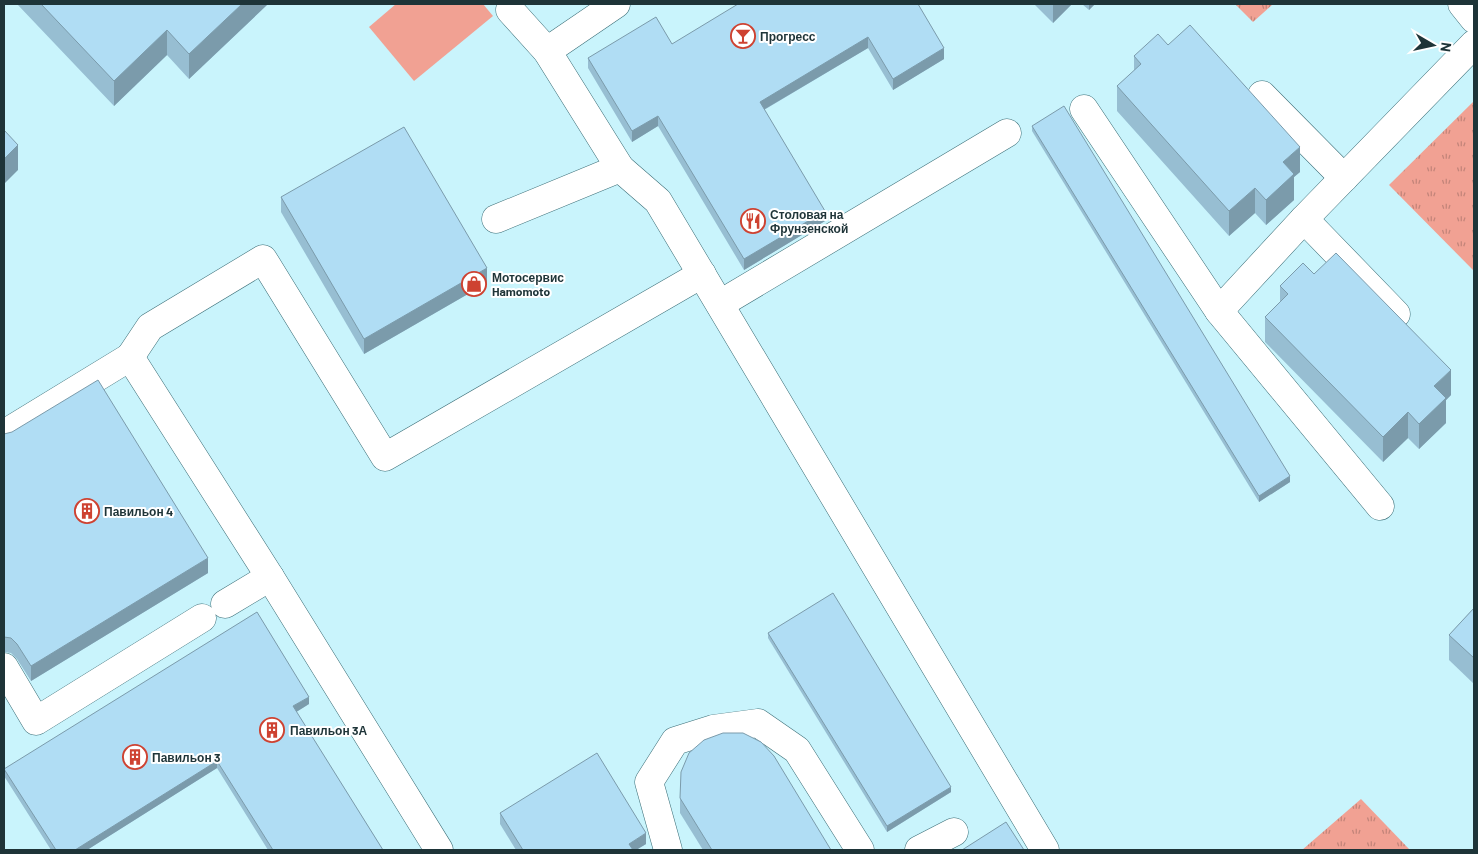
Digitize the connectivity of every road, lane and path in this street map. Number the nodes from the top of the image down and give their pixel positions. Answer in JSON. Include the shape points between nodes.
{"nodes":[{"id":1,"x":616,"y":4,"type":"edge"},
{"id":2,"x":1462,"y":4,"type":"edge"},
{"id":3,"x":510,"y":10,"type":"dead end"},
{"id":4,"x":1474,"y":18,"type":"edge"},
{"id":5,"x":1474,"y":44,"type":"edge"},
{"id":6,"x":547,"y":51,"type":"junction"},
{"id":7,"x":1262,"y":95,"type":"dead end"},
{"id":8,"x":1084,"y":109,"type":"dead end"},
{"id":9,"x":1007,"y":133,"type":"dead end"},
{"id":10,"x":620,"y":168,"type":"junction"},
{"id":11,"x":1344,"y":178,"type":"junction"},
{"id":12,"x":496,"y":219,"type":"dead end"},
{"id":13,"x":1304,"y":219,"type":"junction"},
{"id":14,"x":702,"y":274,"type":"junction"},
{"id":15,"x":720,"y":304,"type":"junction"},
{"id":16,"x":1219,"y":310,"type":"junction"},
{"id":17,"x":1396,"y":314,"type":"edge"},
{"id":18,"x":130,"y":357,"type":"junction"},
{"id":19,"x":4,"y":434,"type":"edge"},
{"id":20,"x":1380,"y":506,"type":"dead end"},
{"id":21,"x":270,"y":576,"type":"junction"},
{"id":22,"x":4,"y":667,"type":"edge"},
{"id":23,"x":954,"y":832,"type":"dead end"},
{"id":24,"x":439,"y":850,"type":"edge"},
{"id":25,"x":668,"y":850,"type":"edge"},
{"id":26,"x":860,"y":850,"type":"edge"},
{"id":27,"x":920,"y":850,"type":"edge"},
{"id":28,"x":1045,"y":850,"type":"edge"}],
"edges":[{"from":1,"to":6,"type":"lane"},
{"from":2,"to":4,"type":"lane"},
{"from":3,"to":6,"type":"lane"},
{"from":5,"to":11,"type":"lane"},
{"from":6,"to":10,"type":"lane"},
{"from":7,"to":11,"type":"lane"},
{"from":8,"to":16,"type":"lane"},
{"from":9,"to":15,"type":"lane"},
{"from":10,"to":12,"type":"lane"},
{"from":10,"to":14,"type":"lane","via":[[658,201]]},
{"from":11,"to":13,"type":"lane"},
{"from":13,"to":16,"type":"lane"},
{"from":13,"to":17,"type":"lane"},
{"from":14,"to":15,"type":"lane"},
{"from":14,"to":18,"type":"lane","via":[[385,457],[263,259],[150,328]]},
{"from":15,"to":28,"type":"lane"},
{"from":16,"to":20,"type":"lane"},
{"from":18,"to":19,"type":"lane"},
{"from":18,"to":21,"type":"lane"},
{"from":21,"to":22,"type":"lane","via":[[36,721]]},
{"from":21,"to":24,"type":"lane"},
{"from":23,"to":27,"type":"lane"},
{"from":25,"to":26,"type":"lane","via":[[649,782],[675,741],[713,729],[758,723],[798,750]]}]}
